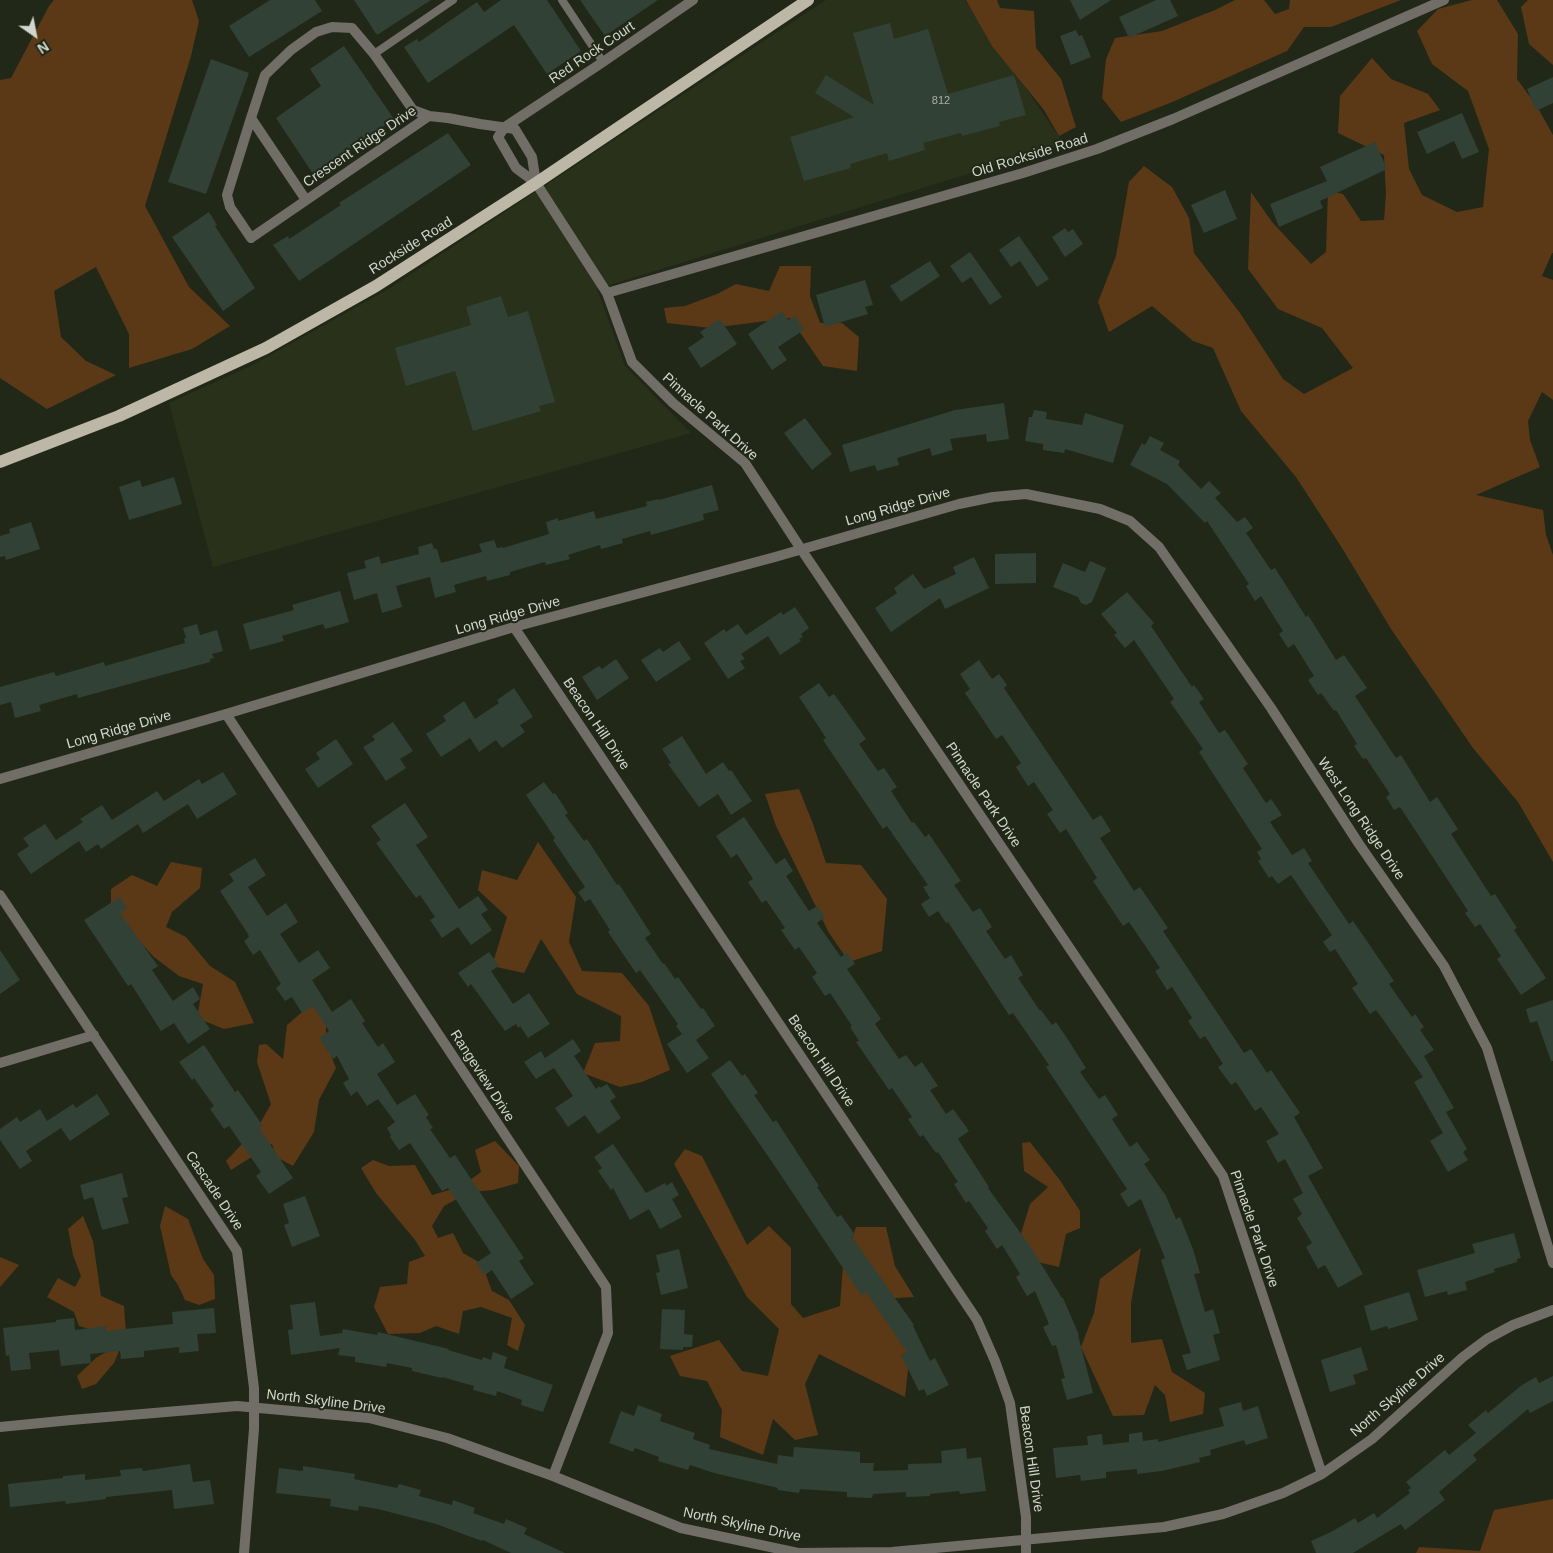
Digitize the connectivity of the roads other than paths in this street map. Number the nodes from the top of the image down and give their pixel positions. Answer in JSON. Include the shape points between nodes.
{"nodes":[{"id":1,"x":453,"y":0,"type":"edge"},
{"id":2,"x":562,"y":0,"type":"edge"},
{"id":3,"x":694,"y":0,"type":"edge"},
{"id":4,"x":808,"y":0,"type":"edge"},
{"id":5,"x":1444,"y":0,"type":"edge"},
{"id":6,"x":374,"y":54,"type":"junction"},
{"id":7,"x":603,"y":62,"type":"junction"},
{"id":8,"x":429,"y":116,"type":"junction"},
{"id":9,"x":251,"y":118,"type":"junction"},
{"id":10,"x":505,"y":126,"type":"junction"},
{"id":11,"x":536,"y":183,"type":"junction"},
{"id":12,"x":306,"y":200,"type":"junction"},
{"id":13,"x":607,"y":293,"type":"junction"},
{"id":14,"x":0,"y":462,"type":"edge"},
{"id":15,"x":1026,"y":494,"type":"joint"},
{"id":16,"x":801,"y":549,"type":"junction"},
{"id":17,"x":514,"y":627,"type":"junction"},
{"id":18,"x":226,"y":714,"type":"junction"},
{"id":19,"x":0,"y":779,"type":"edge"},
{"id":20,"x":0,"y":895,"type":"edge"},
{"id":21,"x":94,"y":1035,"type":"junction"},
{"id":22,"x":0,"y":1063,"type":"edge"},
{"id":23,"x":1553,"y":1263,"type":"edge"},
{"id":24,"x":1553,"y":1310,"type":"edge"},
{"id":25,"x":254,"y":1407,"type":"junction"},
{"id":26,"x":0,"y":1428,"type":"edge"},
{"id":27,"x":1322,"y":1474,"type":"junction"},
{"id":28,"x":553,"y":1476,"type":"junction"},
{"id":29,"x":1026,"y":1541,"type":"junction"},
{"id":30,"x":244,"y":1553,"type":"edge"},
{"id":31,"x":1026,"y":1553,"type":"edge"}],
"edges":[{"from":1,"to":6,"type":"lane"},
{"from":2,"to":7,"type":"lane"},
{"from":3,"to":7,"type":"street","name":"Red Rock Court"},
{"from":4,"to":11,"type":"main road","name":"Rockside Road"},
{"from":5,"to":13,"type":"street","name":"Old Rockside Road","via":[[1091,151]]},
{"from":6,"to":8,"type":"street","name":"Crescent Ridge Drive","via":[[413,110]]},
{"from":6,"to":9,"type":"street","name":"Crescent Ridge Drive","via":[[352,28],[332,27],[316,32],[265,75]]},
{"from":7,"to":10,"type":"street","name":"Red Rock Court"},
{"from":8,"to":10,"type":"street","name":"Crescent Ridge Drive"},
{"from":8,"to":12,"type":"street","name":"Crescent Ridge Drive"},
{"from":9,"to":12,"type":"street","name":"Crescent Ridge Drive"},
{"from":9,"to":12,"type":"street","name":"Crescent Ridge Drive","via":[[227,195],[230,207],[251,238]]},
{"from":10,"to":11,"type":"street","via":[[515,129],[532,157]]},
{"from":10,"to":11,"type":"street","via":[[498,137],[516,168]]},
{"from":11,"to":13,"type":"street","name":"Pinnacle Park Drive"},
{"from":11,"to":14,"type":"main road","name":"Rockside Road","via":[[376,286],[266,348],[119,416]]},
{"from":13,"to":16,"type":"street","name":"Pinnacle Park Drive","via":[[632,362],[673,403],[746,463]]},
{"from":15,"to":16,"type":"street","name":"Long Ridge Drive","via":[[959,504]]},
{"from":15,"to":23,"type":"street","name":"West Long Ridge Drive","via":[[1100,509],[1130,521],[1159,547],[1271,708],[1359,844],[1444,966],[1487,1048]]},
{"from":16,"to":17,"type":"street","name":"Long Ridge Drive"},
{"from":16,"to":27,"type":"street","name":"Pinnacle Park Drive","via":[[1223,1176]]},
{"from":17,"to":18,"type":"street","name":"Long Ridge Drive"},
{"from":17,"to":29,"type":"street","name":"Beacon Hill Drive","via":[[978,1320],[1010,1403],[1026,1517]]},
{"from":18,"to":19,"type":"street","name":"Long Ridge Drive"},
{"from":18,"to":28,"type":"street","name":"Rangeview Drive","via":[[606,1287],[608,1333]]},
{"from":20,"to":21,"type":"street","name":"Cascade Drive"},
{"from":21,"to":22,"type":"street"},
{"from":21,"to":25,"type":"street","name":"Cascade Drive","via":[[238,1251]]},
{"from":24,"to":27,"type":"street","name":"North Skyline Drive","via":[[1487,1339],[1372,1439]]},
{"from":25,"to":26,"type":"street","name":"North Skyline Drive"},
{"from":25,"to":28,"type":"street","name":"North Skyline Drive","via":[[369,1418],[447,1438]]},
{"from":25,"to":30,"type":"street","name":"Cascade Drive"},
{"from":27,"to":29,"type":"street","name":"North Skyline Drive","via":[[1284,1493],[1232,1511],[1164,1527]]},
{"from":28,"to":29,"type":"street","name":"North Skyline Drive","via":[[681,1528],[798,1553],[892,1552]]},
{"from":29,"to":31,"type":"street","name":"Beacon Hill Drive"}]}
